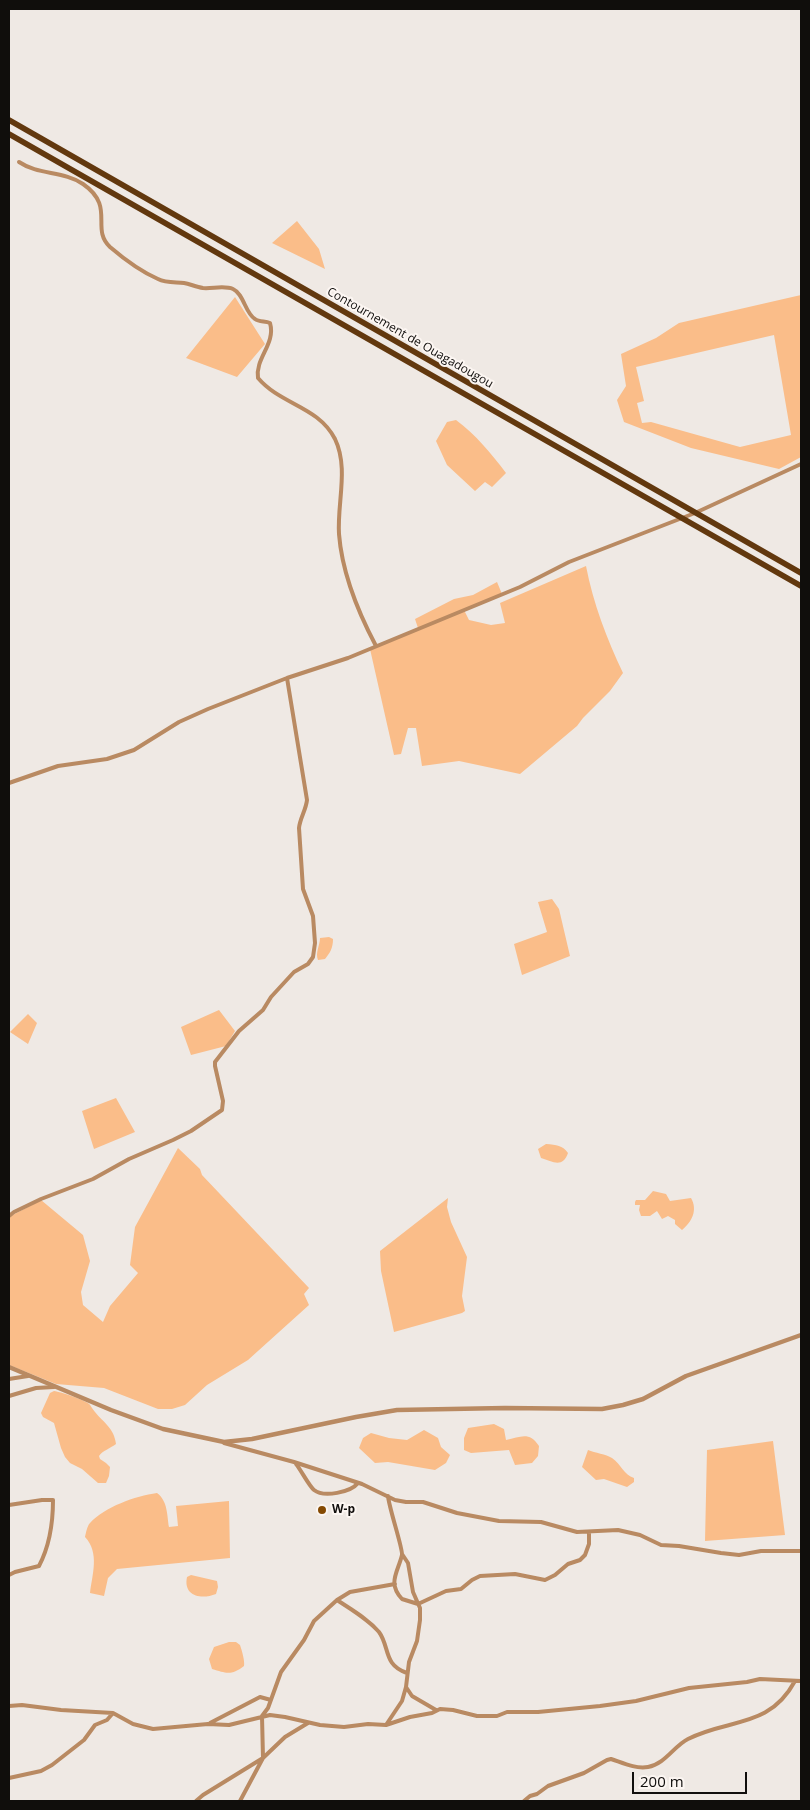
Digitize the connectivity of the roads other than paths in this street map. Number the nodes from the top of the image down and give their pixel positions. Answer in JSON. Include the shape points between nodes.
{"nodes":[{"id":1,"x":9,"y":120,"type":"edge"},
{"id":2,"x":9,"y":134,"type":"edge"},
{"id":3,"x":19,"y":162,"type":"dead end"},
{"id":4,"x":801,"y":464,"type":"edge"},
{"id":5,"x":695,"y":513,"type":"junction"},
{"id":6,"x":682,"y":518,"type":"junction"},
{"id":7,"x":801,"y":573,"type":"edge"},
{"id":8,"x":801,"y":586,"type":"edge"},
{"id":9,"x":376,"y":646,"type":"junction"},
{"id":10,"x":287,"y":678,"type":"junction"},
{"id":11,"x":9,"y":783,"type":"edge"},
{"id":12,"x":9,"y":1216,"type":"edge"},
{"id":13,"x":801,"y":1336,"type":"edge"},
{"id":14,"x":9,"y":1367,"type":"edge"},
{"id":15,"x":28,"y":1376,"type":"junction"},
{"id":16,"x":9,"y":1379,"type":"edge"},
{"id":17,"x":54,"y":1387,"type":"junction"},
{"id":18,"x":9,"y":1396,"type":"edge"},
{"id":19,"x":224,"y":1442,"type":"junction"},
{"id":20,"x":294,"y":1462,"type":"junction"},
{"id":21,"x":358,"y":1483,"type":"junction"},
{"id":22,"x":388,"y":1496,"type":"junction"},
{"id":23,"x":9,"y":1504,"type":"edge"},
{"id":24,"x":589,"y":1533,"type":"junction"},
{"id":25,"x":801,"y":1551,"type":"edge"},
{"id":26,"x":402,"y":1554,"type":"junction"},
{"id":27,"x":9,"y":1575,"type":"edge"},
{"id":28,"x":395,"y":1584,"type":"junction"},
{"id":29,"x":337,"y":1600,"type":"junction"},
{"id":30,"x":418,"y":1604,"type":"junction"},
{"id":31,"x":407,"y":1672,"type":"junction"},
{"id":32,"x":795,"y":1681,"type":"junction"},
{"id":33,"x":801,"y":1682,"type":"edge"},
{"id":34,"x":406,"y":1688,"type":"junction"},
{"id":35,"x":270,"y":1700,"type":"junction"},
{"id":36,"x":9,"y":1706,"type":"edge"},
{"id":37,"x":436,"y":1710,"type":"junction"},
{"id":38,"x":113,"y":1713,"type":"junction"},
{"id":39,"x":262,"y":1716,"type":"junction"},
{"id":40,"x":308,"y":1723,"type":"junction"},
{"id":41,"x":208,"y":1724,"type":"junction"},
{"id":42,"x":386,"y":1725,"type":"junction"},
{"id":43,"x":263,"y":1758,"type":"junction"},
{"id":44,"x":9,"y":1778,"type":"edge"},
{"id":45,"x":196,"y":1801,"type":"edge"},
{"id":46,"x":240,"y":1801,"type":"edge"},
{"id":47,"x":524,"y":1801,"type":"edge"}],
"edges":[{"from":1,"to":5,"type":"highway","name":"Contournement de Ouagadougou"},
{"from":2,"to":6,"type":"highway","name":"Contournement de Ouagadougou"},
{"from":3,"to":9,"type":"street","via":[[36,171],[70,178],[89,189],[101,205],[101,230],[108,246],[139,268],[166,282],[236,290],[253,318],[270,323],[272,332],[260,362],[258,378],[274,393],[320,419],[335,439],[340,453],[341,548],[358,609]]},
{"from":4,"to":5,"type":"street"},
{"from":5,"to":6,"type":"street"},
{"from":5,"to":7,"type":"highway","name":"Contournement de Ouagadougou"},
{"from":6,"to":8,"type":"highway","name":"Contournement de Ouagadougou"},
{"from":6,"to":9,"type":"street","via":[[569,562],[520,587]]},
{"from":9,"to":10,"type":"street"},
{"from":10,"to":11,"type":"street","via":[[179,722],[134,750],[58,766]]},
{"from":10,"to":12,"type":"street","via":[[307,800],[300,828],[304,889],[313,916],[313,957],[294,972],[215,1062],[222,1110],[173,1140]]},
{"from":13,"to":19,"type":"street","via":[[686,1376],[643,1399],[602,1409],[397,1410]]},
{"from":14,"to":15,"type":"street"},
{"from":15,"to":16,"type":"street"},
{"from":15,"to":17,"type":"street"},
{"from":17,"to":18,"type":"street","via":[[36,1388]]},
{"from":17,"to":19,"type":"street","via":[[163,1429]]},
{"from":19,"to":20,"type":"street"},
{"from":20,"to":21,"type":"street"},
{"from":20,"to":21,"type":"street","via":[[314,1490],[330,1493],[347,1491]]},
{"from":21,"to":22,"type":"street"},
{"from":22,"to":24,"type":"street","via":[[499,1521],[541,1522]]},
{"from":22,"to":26,"type":"street"},
{"from":23,"to":27,"type":"street","via":[[52,1500],[53,1518],[52,1532],[39,1566]]},
{"from":24,"to":25,"type":"street","via":[[618,1530],[661,1544],[721,1554]]},
{"from":24,"to":30,"type":"street","via":[[589,1544],[580,1560],[545,1580],[515,1574],[480,1576],[460,1589],[446,1591]]},
{"from":26,"to":28,"type":"street"},
{"from":26,"to":30,"type":"street","via":[[407,1560]]},
{"from":28,"to":29,"type":"street","via":[[350,1592]]},
{"from":28,"to":30,"type":"street","via":[[402,1599]]},
{"from":29,"to":31,"type":"street","via":[[374,1627],[395,1666]]},
{"from":29,"to":35,"type":"street","via":[[314,1621],[281,1672]]},
{"from":30,"to":31,"type":"street","via":[[417,1641]]},
{"from":31,"to":34,"type":"street"},
{"from":32,"to":33,"type":"street"},
{"from":32,"to":37,"type":"street","via":[[760,1679],[689,1688],[600,1706],[507,1712],[496,1716]]},
{"from":32,"to":47,"type":"street","via":[[782,1700],[762,1716],[690,1738],[657,1764],[646,1767],[607,1760],[584,1773],[548,1786]]},
{"from":34,"to":37,"type":"street","via":[[412,1696]]},
{"from":34,"to":42,"type":"street","via":[[397,1711]]},
{"from":35,"to":39,"type":"street"},
{"from":35,"to":41,"type":"street","via":[[260,1697]]},
{"from":36,"to":38,"type":"street"},
{"from":37,"to":42,"type":"street"},
{"from":38,"to":41,"type":"street","via":[[133,1724],[153,1729]]},
{"from":38,"to":44,"type":"street","via":[[95,1725],[84,1740],[52,1766]]},
{"from":39,"to":40,"type":"street"},
{"from":39,"to":41,"type":"street","via":[[235,1724]]},
{"from":39,"to":43,"type":"street"},
{"from":40,"to":42,"type":"street","via":[[339,1727]]},
{"from":40,"to":43,"type":"street","via":[[282,1739]]},
{"from":43,"to":45,"type":"street"},
{"from":43,"to":46,"type":"street"}]}
